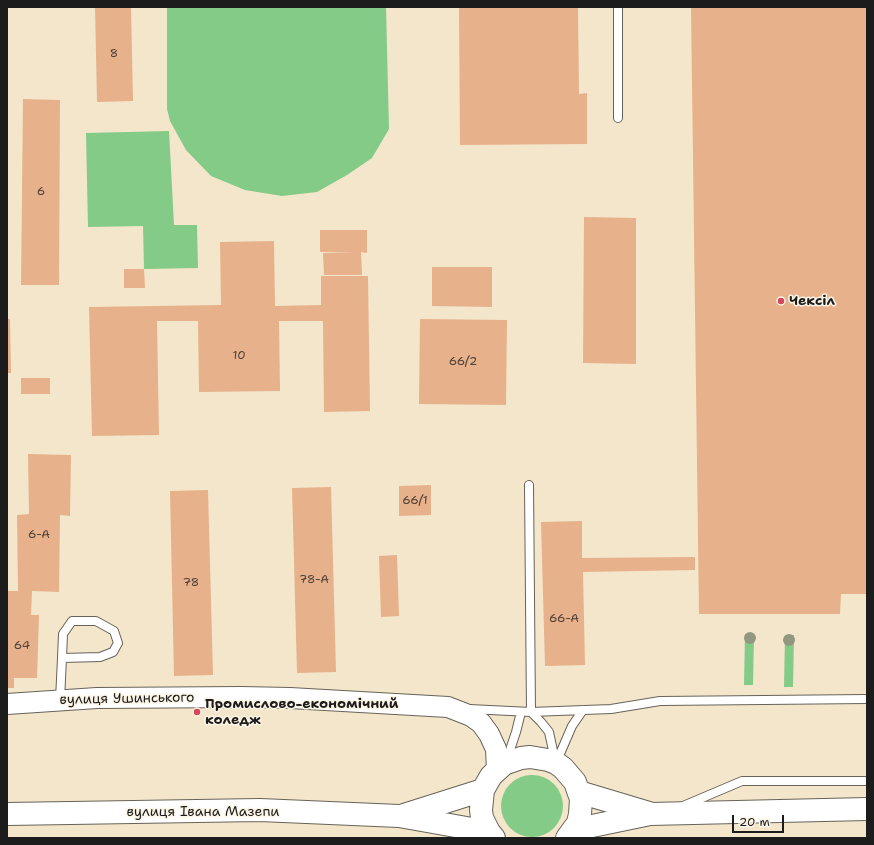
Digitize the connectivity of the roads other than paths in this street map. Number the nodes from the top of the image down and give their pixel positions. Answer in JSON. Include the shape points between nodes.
{"nodes":[{"id":1,"x":618,"y":7,"type":"edge"},
{"id":2,"x":618,"y":118,"type":"dead end"},
{"id":3,"x":529,"y":485,"type":"dead end"},
{"id":4,"x":62,"y":658,"type":"junction"},
{"id":5,"x":867,"y":699,"type":"edge"},
{"id":6,"x":60,"y":701,"type":"junction"},
{"id":7,"x":7,"y":704,"type":"edge"},
{"id":8,"x":448,"y":707,"type":"junction"},
{"id":9,"x":583,"y":710,"type":"junction"},
{"id":10,"x":521,"y":712,"type":"junction"},
{"id":11,"x":531,"y":712,"type":"junction"},
{"id":12,"x":556,"y":763,"type":"junction"},
{"id":13,"x":501,"y":767,"type":"junction"},
{"id":14,"x":867,"y":781,"type":"edge"},
{"id":15,"x":483,"y":790,"type":"junction"},
{"id":16,"x":579,"y":792,"type":"junction"},
{"id":17,"x":867,"y":809,"type":"edge"},
{"id":18,"x":659,"y":813,"type":"junction"},
{"id":19,"x":7,"y":814,"type":"edge"},
{"id":20,"x":399,"y":816,"type":"junction"},
{"id":21,"x":570,"y":834,"type":"edge"},
{"id":22,"x":492,"y":835,"type":"edge"}],
"edges":[{"from":1,"to":2,"type":"lane"},
{"from":3,"to":11,"type":"lane"},
{"from":4,"to":4,"type":"lane","via":[[63,634],[72,621],[96,621],[114,631],[118,644],[113,652],[100,657]]},
{"from":4,"to":6,"type":"lane"},
{"from":5,"to":9,"type":"lane","via":[[660,701],[611,709]]},
{"from":6,"to":7,"type":"street","name":"вулиця Ушинського"},
{"from":6,"to":8,"type":"street","name":"вулиця Ушинського","via":[[241,696]]},
{"from":8,"to":10,"type":"lane"},
{"from":8,"to":13,"type":"street","name":"вулиця Ушинського","via":[[481,723],[496,749]]},
{"from":9,"to":11,"type":"lane"},
{"from":9,"to":12,"type":"lane","via":[[572,726]]},
{"from":10,"to":11,"type":"lane"},
{"from":10,"to":13,"type":"lane","via":[[516,732]]},
{"from":11,"to":12,"type":"lane","via":[[549,732]]},
{"from":12,"to":13,"type":"main road","via":[[530,757]]},
{"from":12,"to":16,"type":"main road","via":[[570,775]]},
{"from":13,"to":15,"type":"main road","name":"вулиця Івана Мазепи","via":[[491,776]]},
{"from":14,"to":18,"type":"lane","via":[[742,780]]},
{"from":15,"to":20,"type":"main road","name":"вулиця Івана Мазепи"},
{"from":15,"to":22,"type":"main road","name":"вулиця Івана Мазепи","via":[[482,818]]},
{"from":16,"to":18,"type":"main road"},
{"from":16,"to":21,"type":"main road","via":[[580,814]]},
{"from":17,"to":18,"type":"main road"},
{"from":18,"to":21,"type":"main road"},
{"from":19,"to":20,"type":"main road","name":"вулиця Івана Мазепи","via":[[260,810]]},
{"from":20,"to":22,"type":"main road","name":"вулиця Івана Мазепи"}]}
